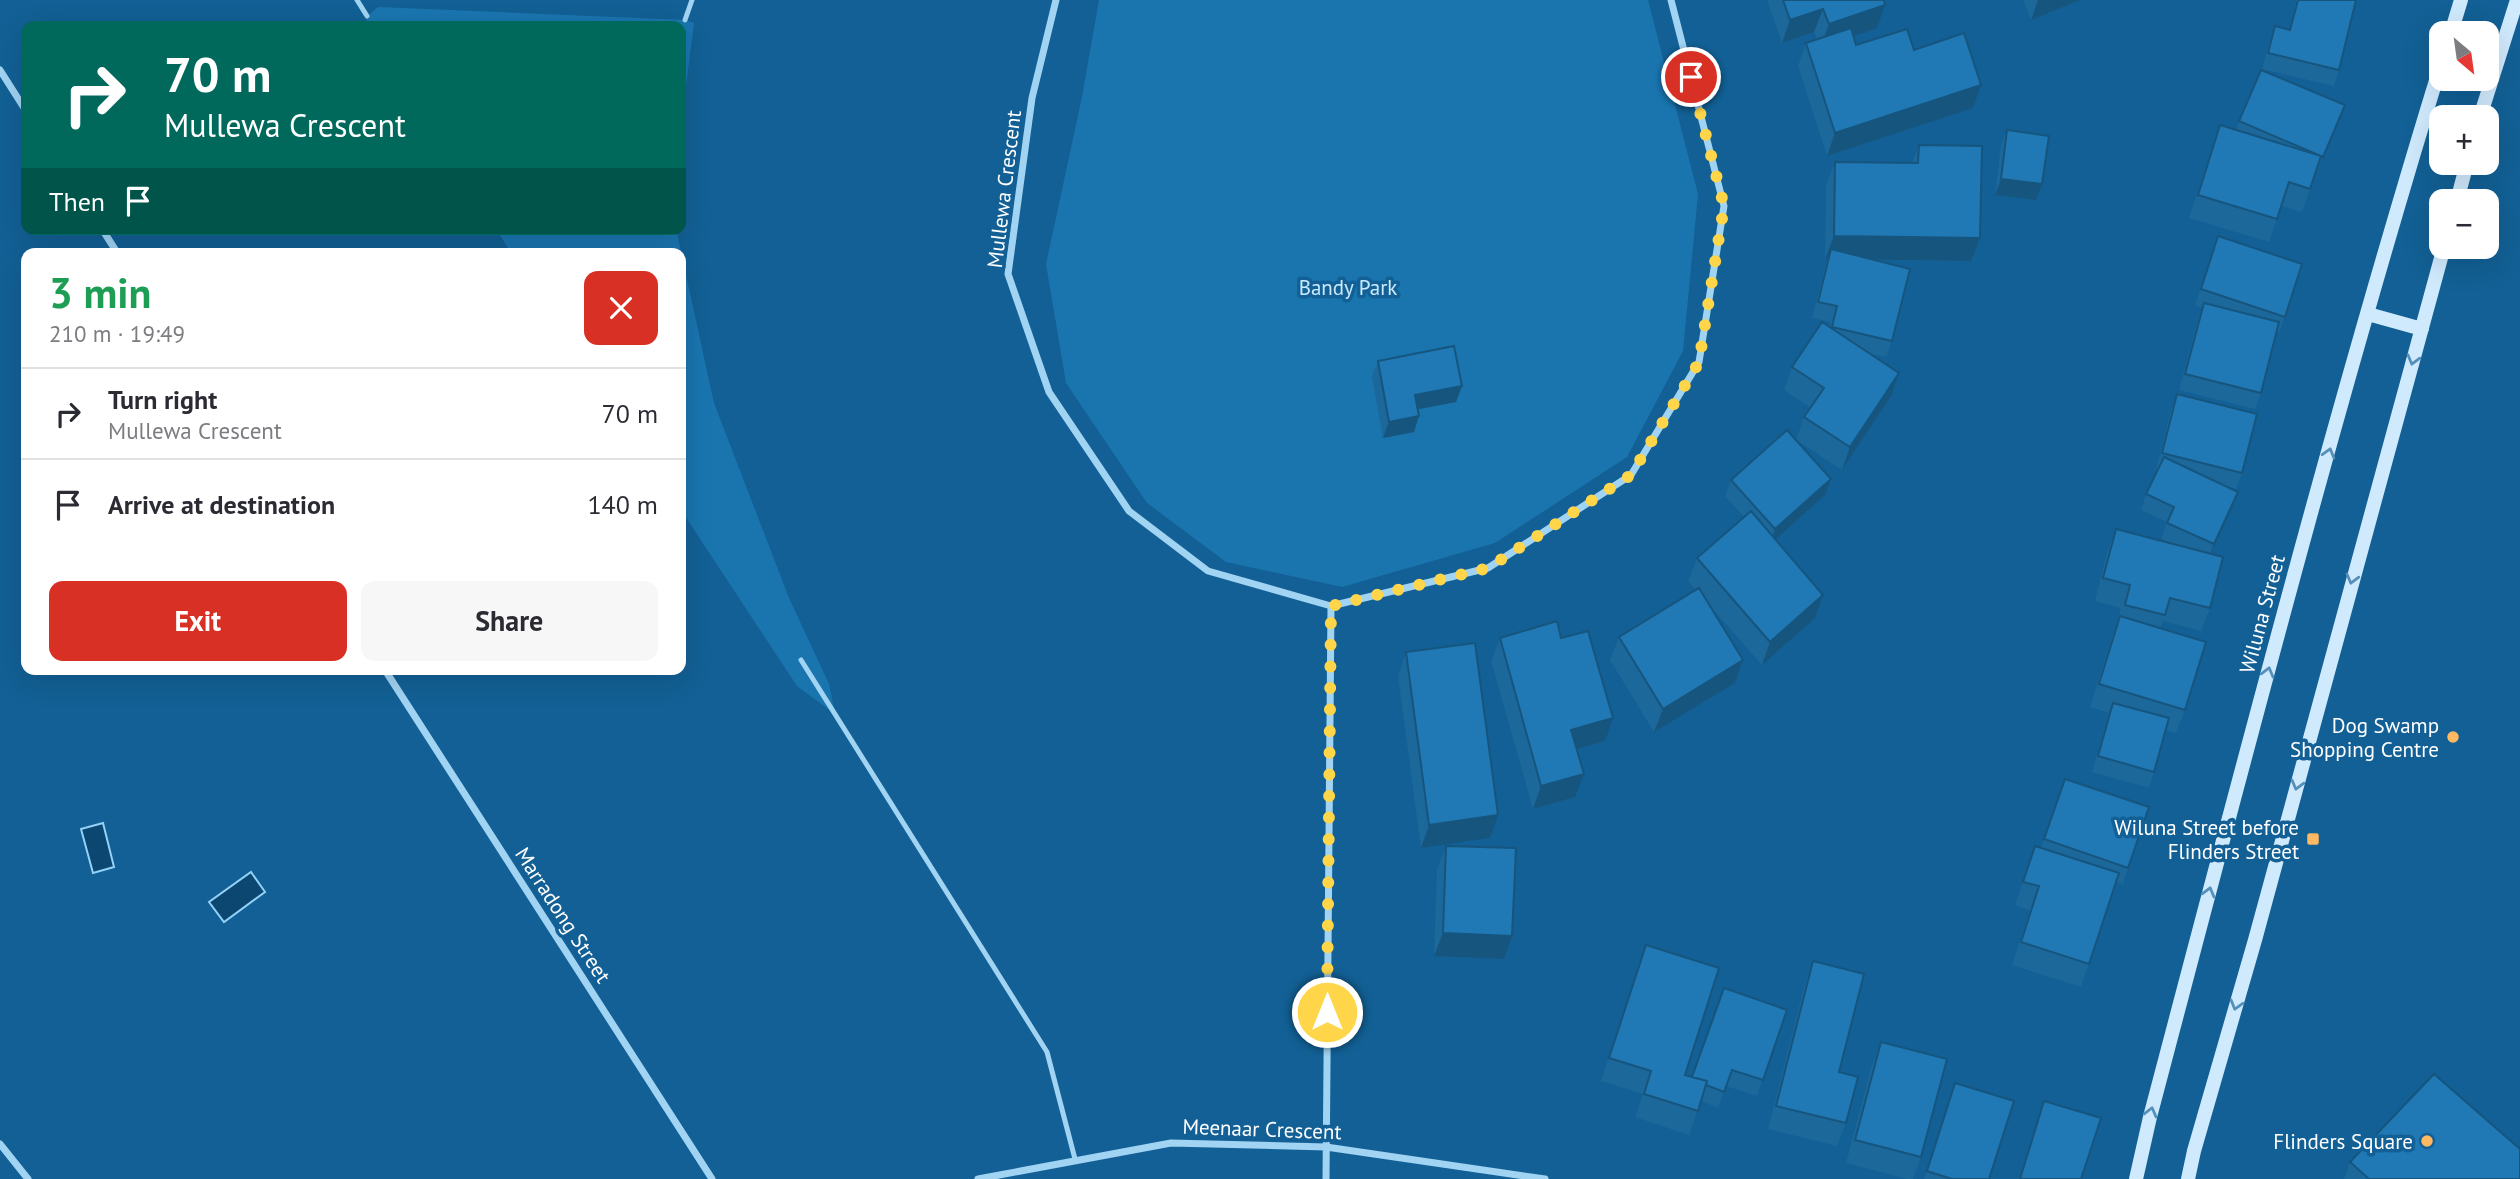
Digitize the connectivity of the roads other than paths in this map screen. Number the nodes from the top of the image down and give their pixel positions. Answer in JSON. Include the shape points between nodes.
{"nodes":[{"id":1,"x":357,"y":0,"type":"edge"},
{"id":2,"x":692,"y":0,"type":"edge"},
{"id":3,"x":1056,"y":0,"type":"edge"},
{"id":4,"x":1671,"y":0,"type":"edge"},
{"id":5,"x":2461,"y":0,"type":"edge"},
{"id":6,"x":2517,"y":0,"type":"edge"},
{"id":7,"x":367,"y":16,"type":"dead end"},
{"id":8,"x":685,"y":20,"type":"dead end"},
{"id":9,"x":2455,"y":21,"type":"edge"},
{"id":10,"x":0,"y":70,"type":"edge"},
{"id":11,"x":2433,"y":91,"type":"edge"},
{"id":12,"x":21,"y":103,"type":"edge"},
{"id":13,"x":2484,"y":105,"type":"edge"},
{"id":14,"x":2441,"y":259,"type":"edge"},
{"id":15,"x":2368,"y":314,"type":"junction"},
{"id":16,"x":2422,"y":328,"type":"junction"},
{"id":17,"x":1331,"y":606,"type":"junction"},
{"id":18,"x":801,"y":660,"type":"dead end"},
{"id":19,"x":388,"y":675,"type":"edge"},
{"id":20,"x":0,"y":1144,"type":"edge"},
{"id":21,"x":1326,"y":1147,"type":"junction"},
{"id":22,"x":1074,"y":1159,"type":"junction"},
{"id":23,"x":28,"y":1179,"type":"edge"},
{"id":24,"x":712,"y":1179,"type":"edge"},
{"id":25,"x":978,"y":1179,"type":"edge"},
{"id":26,"x":1326,"y":1179,"type":"edge"},
{"id":27,"x":1545,"y":1179,"type":"edge"},
{"id":28,"x":2136,"y":1179,"type":"edge"},
{"id":29,"x":2188,"y":1179,"type":"edge"}],
"edges":[{"from":1,"to":7,"type":"lane"},
{"from":2,"to":8,"type":"lane"},
{"from":3,"to":17,"type":"street","name":"Mullewa Crescent","via":[[1032,97],[1009,274],[1049,391],[1129,511],[1208,571]]},
{"from":4,"to":17,"type":"street","name":"Mullewa Crescent","via":[[1724,206],[1699,362],[1631,475],[1488,568]]},
{"from":5,"to":9,"type":"main road"},
{"from":6,"to":13,"type":"main road"},
{"from":10,"to":12,"type":"street"},
{"from":11,"to":15,"type":"main road","name":"Wiluna Street"},
{"from":14,"to":16,"type":"main road"},
{"from":15,"to":16,"type":"main road"},
{"from":28,"to":15,"type":"main road","name":"Wiluna Street","one_way":true,"via":[[2284,611]]},
{"from":16,"to":29,"type":"main road","one_way":true},
{"from":17,"to":21,"type":"street"},
{"from":18,"to":22,"type":"lane","via":[[1047,1052]]},
{"from":19,"to":24,"type":"street","name":"Marradong Street"},
{"from":20,"to":23,"type":"street"},
{"from":21,"to":22,"type":"street","name":"Meenaar Crescent","via":[[1171,1143]]},
{"from":21,"to":26,"type":"street"},
{"from":21,"to":27,"type":"street","name":"Meenaar Crescent"},
{"from":22,"to":25,"type":"street","name":"Meenaar Crescent"}]}
